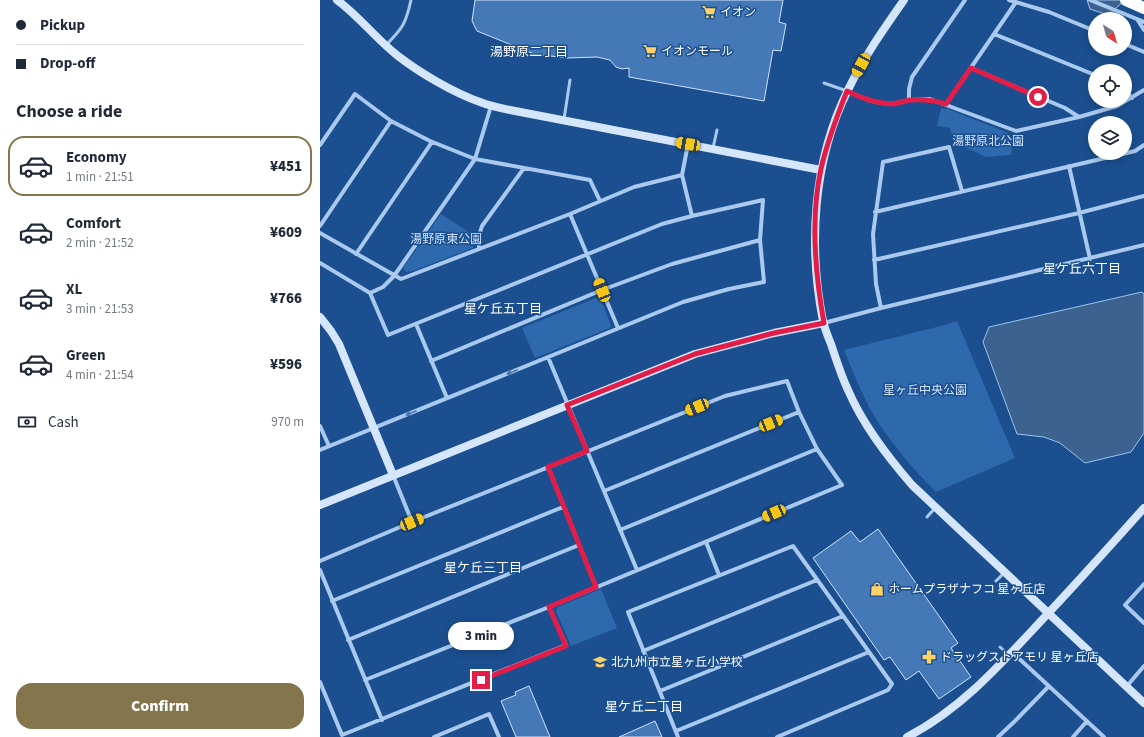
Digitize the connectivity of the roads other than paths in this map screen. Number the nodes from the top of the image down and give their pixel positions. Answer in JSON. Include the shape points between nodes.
{"nodes":[{"id":1,"x":337,"y":0,"type":"edge"},
{"id":2,"x":411,"y":0,"type":"edge"},
{"id":3,"x":904,"y":0,"type":"edge"},
{"id":4,"x":965,"y":0,"type":"edge"},
{"id":5,"x":1009,"y":0,"type":"edge"},
{"id":6,"x":1090,"y":0,"type":"edge"},
{"id":7,"x":1126,"y":0,"type":"edge"},
{"id":8,"x":1016,"y":2,"type":"junction"},
{"id":9,"x":1144,"y":8,"type":"edge"},
{"id":10,"x":1137,"y":19,"type":"junction"},
{"id":11,"x":1144,"y":22,"type":"edge"},
{"id":12,"x":1088,"y":29,"type":"edge"},
{"id":13,"x":1144,"y":30,"type":"edge"},
{"id":14,"x":994,"y":34,"type":"junction"},
{"id":15,"x":386,"y":46,"type":"junction"},
{"id":16,"x":1132,"y":47,"type":"edge"},
{"id":17,"x":1144,"y":52,"type":"edge"},
{"id":18,"x":971,"y":68,"type":"junction"},
{"id":19,"x":1088,"y":72,"type":"edge"},
{"id":20,"x":570,"y":80,"type":"dead end"},
{"id":21,"x":824,"y":83,"type":"dead end"},
{"id":22,"x":1144,"y":90,"type":"edge"},
{"id":23,"x":847,"y":91,"type":"junction"},
{"id":24,"x":1132,"y":98,"type":"edge"},
{"id":25,"x":909,"y":100,"type":"junction"},
{"id":26,"x":946,"y":104,"type":"junction"},
{"id":27,"x":491,"y":105,"type":"junction"},
{"id":28,"x":1109,"y":108,"type":"edge"},
{"id":29,"x":1079,"y":117,"type":"junction"},
{"id":30,"x":391,"y":120,"type":"junction"},
{"id":31,"x":564,"y":120,"type":"junction"},
{"id":32,"x":717,"y":130,"type":"dead end"},
{"id":33,"x":432,"y":142,"type":"junction"},
{"id":34,"x":688,"y":144,"type":"junction"},
{"id":35,"x":320,"y":145,"type":"edge"},
{"id":36,"x":1144,"y":145,"type":"edge"},
{"id":37,"x":713,"y":148,"type":"junction"},
{"id":38,"x":475,"y":159,"type":"junction"},
{"id":39,"x":1069,"y":166,"type":"junction"},
{"id":40,"x":524,"y":168,"type":"junction"},
{"id":41,"x":821,"y":170,"type":"junction"},
{"id":42,"x":682,"y":175,"type":"junction"},
{"id":43,"x":962,"y":191,"type":"junction"},
{"id":44,"x":1144,"y":196,"type":"edge"},
{"id":45,"x":600,"y":201,"type":"junction"},
{"id":46,"x":875,"y":212,"type":"junction"},
{"id":47,"x":1079,"y":213,"type":"junction"},
{"id":48,"x":570,"y":214,"type":"junction"},
{"id":49,"x":692,"y":216,"type":"junction"},
{"id":50,"x":320,"y":226,"type":"edge"},
{"id":51,"x":320,"y":233,"type":"edge"},
{"id":52,"x":760,"y":240,"type":"junction"},
{"id":53,"x":1144,"y":245,"type":"edge"},
{"id":54,"x":479,"y":249,"type":"junction"},
{"id":55,"x":356,"y":254,"type":"junction"},
{"id":56,"x":588,"y":254,"type":"junction"},
{"id":57,"x":1090,"y":259,"type":"junction"},
{"id":58,"x":874,"y":260,"type":"junction"},
{"id":59,"x":320,"y":263,"type":"edge"},
{"id":60,"x":394,"y":276,"type":"junction"},
{"id":61,"x":602,"y":290,"type":"junction"},
{"id":62,"x":370,"y":293,"type":"junction"},
{"id":63,"x":881,"y":308,"type":"junction"},
{"id":64,"x":320,"y":317,"type":"edge"},
{"id":65,"x":824,"y":323,"type":"junction"},
{"id":66,"x":416,"y":324,"type":"junction"},
{"id":67,"x":618,"y":328,"type":"junction"},
{"id":68,"x":548,"y":357,"type":"junction"},
{"id":69,"x":431,"y":361,"type":"junction"},
{"id":70,"x":447,"y":398,"type":"junction"},
{"id":71,"x":567,"y":405,"type":"junction"},
{"id":72,"x":799,"y":412,"type":"junction"},
{"id":73,"x":320,"y":426,"type":"edge"},
{"id":74,"x":373,"y":429,"type":"junction"},
{"id":75,"x":329,"y":446,"type":"junction"},
{"id":76,"x":817,"y":449,"type":"junction"},
{"id":77,"x":320,"y":450,"type":"edge"},
{"id":78,"x":587,"y":451,"type":"junction"},
{"id":79,"x":548,"y":467,"type":"junction"},
{"id":80,"x":393,"y":475,"type":"junction"},
{"id":81,"x":604,"y":491,"type":"junction"},
{"id":82,"x":320,"y":505,"type":"edge"},
{"id":83,"x":563,"y":507,"type":"junction"},
{"id":84,"x":936,"y":508,"type":"junction"},
{"id":85,"x":1143,"y":511,"type":"edge"},
{"id":86,"x":927,"y":517,"type":"dead end"},
{"id":87,"x":412,"y":522,"type":"junction"},
{"id":88,"x":620,"y":530,"type":"junction"},
{"id":89,"x":706,"y":542,"type":"junction"},
{"id":90,"x":579,"y":545,"type":"junction"},
{"id":91,"x":320,"y":560,"type":"edge"},
{"id":92,"x":320,"y":570,"type":"edge"},
{"id":93,"x":637,"y":570,"type":"junction"},
{"id":94,"x":1005,"y":572,"type":"junction"},
{"id":95,"x":719,"y":575,"type":"junction"},
{"id":96,"x":817,"y":580,"type":"junction"},
{"id":97,"x":996,"y":581,"type":"dead end"},
{"id":98,"x":1144,"y":584,"type":"edge"},
{"id":99,"x":596,"y":587,"type":"junction"},
{"id":100,"x":332,"y":601,"type":"junction"},
{"id":101,"x":549,"y":607,"type":"junction"},
{"id":102,"x":1048,"y":613,"type":"junction"},
{"id":103,"x":843,"y":616,"type":"junction"},
{"id":104,"x":1144,"y":623,"type":"edge"},
{"id":105,"x":348,"y":640,"type":"junction"},
{"id":106,"x":1000,"y":647,"type":"dead end"},
{"id":107,"x":643,"y":651,"type":"junction"},
{"id":108,"x":869,"y":652,"type":"junction"},
{"id":109,"x":1011,"y":653,"type":"junction"},
{"id":110,"x":1144,"y":666,"type":"edge"},
{"id":111,"x":366,"y":680,"type":"junction"},
{"id":112,"x":320,"y":682,"type":"edge"},
{"id":113,"x":1049,"y":686,"type":"junction"},
{"id":114,"x":1127,"y":686,"type":"junction"},
{"id":115,"x":660,"y":691,"type":"junction"},
{"id":116,"x":325,"y":695,"type":"junction"},
{"id":117,"x":320,"y":697,"type":"edge"},
{"id":118,"x":1144,"y":703,"type":"edge"},
{"id":119,"x":382,"y":720,"type":"junction"},
{"id":120,"x":1087,"y":721,"type":"junction"},
{"id":121,"x":676,"y":731,"type":"junction"},
{"id":122,"x":784,"y":736,"type":"edge"},
{"id":123,"x":434,"y":737,"type":"edge"},
{"id":124,"x":499,"y":737,"type":"edge"},
{"id":125,"x":678,"y":737,"type":"edge"},
{"id":126,"x":777,"y":737,"type":"edge"},
{"id":127,"x":907,"y":737,"type":"edge"},
{"id":128,"x":998,"y":737,"type":"edge"},
{"id":129,"x":1073,"y":737,"type":"edge"},
{"id":130,"x":1104,"y":737,"type":"edge"}],
"edges":[{"from":1,"to":15,"type":"street","via":[[355,14]]},
{"from":2,"to":15,"type":"lane","via":[[406,21]]},
{"from":3,"to":23,"type":"street"},
{"from":4,"to":25,"type":"street","via":[[912,77]]},
{"from":5,"to":8,"type":"street"},
{"from":6,"to":10,"type":"street"},
{"from":7,"to":9,"type":"highway"},
{"from":8,"to":12,"type":"street","via":[[1049,12]]},
{"from":8,"to":14,"type":"street"},
{"from":10,"to":11,"type":"street"},
{"from":10,"to":13,"type":"street"},
{"from":14,"to":18,"type":"street"},
{"from":14,"to":19,"type":"street"},
{"from":15,"to":27,"type":"street","via":[[419,71],[450,88]]},
{"from":16,"to":17,"type":"street"},
{"from":18,"to":26,"type":"street"},
{"from":18,"to":29,"type":"street","via":[[1065,108]]},
{"from":20,"to":31,"type":"lane"},
{"from":21,"to":23,"type":"lane"},
{"from":22,"to":24,"type":"street"},
{"from":23,"to":25,"type":"street","via":[[881,103],[893,104]]},
{"from":23,"to":41,"type":"street","via":[[828,141]]},
{"from":25,"to":26,"type":"street","via":[[930,99]]},
{"from":26,"to":29,"type":"street","via":[[1016,131]]},
{"from":27,"to":31,"type":"street"},
{"from":27,"to":38,"type":"street"},
{"from":28,"to":29,"type":"street"},
{"from":30,"to":33,"type":"street"},
{"from":30,"to":35,"type":"street","via":[[355,94]]},
{"from":30,"to":50,"type":"street"},
{"from":31,"to":34,"type":"street"},
{"from":32,"to":37,"type":"lane"},
{"from":33,"to":38,"type":"street"},
{"from":33,"to":55,"type":"street"},
{"from":34,"to":37,"type":"street"},
{"from":34,"to":42,"type":"street"},
{"from":36,"to":39,"type":"street","via":[[1134,151]]},
{"from":37,"to":41,"type":"street"},
{"from":38,"to":40,"type":"street"},
{"from":38,"to":60,"type":"street"},
{"from":39,"to":43,"type":"street"},
{"from":39,"to":47,"type":"street"},
{"from":40,"to":45,"type":"street","via":[[590,180]]},
{"from":40,"to":54,"type":"street","via":[[482,226]]},
{"from":41,"to":65,"type":"street","via":[[815,214],[818,285]]},
{"from":42,"to":45,"type":"street","via":[[634,187]]},
{"from":42,"to":49,"type":"street"},
{"from":43,"to":46,"type":"street"},
{"from":43,"to":46,"type":"street","via":[[949,147],[883,162]]},
{"from":44,"to":47,"type":"street"},
{"from":45,"to":48,"type":"street"},
{"from":46,"to":58,"type":"street"},
{"from":47,"to":57,"type":"street"},
{"from":47,"to":58,"type":"street"},
{"from":48,"to":54,"type":"street"},
{"from":48,"to":56,"type":"street"},
{"from":49,"to":52,"type":"street","via":[[763,200]]},
{"from":49,"to":56,"type":"street","via":[[662,224]]},
{"from":51,"to":55,"type":"street"},
{"from":52,"to":61,"type":"street","via":[[672,264]]},
{"from":52,"to":67,"type":"street","via":[[764,282],[683,302]]},
{"from":53,"to":57,"type":"street"},
{"from":54,"to":60,"type":"street","via":[[401,279]]},
{"from":55,"to":60,"type":"street"},
{"from":56,"to":61,"type":"street"},
{"from":56,"to":66,"type":"street"},
{"from":57,"to":63,"type":"street"},
{"from":58,"to":63,"type":"street"},
{"from":59,"to":62,"type":"street"},
{"from":60,"to":62,"type":"street","via":[[383,287]]},
{"from":61,"to":67,"type":"street"},
{"from":61,"to":69,"type":"street"},
{"from":62,"to":66,"type":"street","via":[[388,335]]},
{"from":63,"to":65,"type":"street"},
{"from":64,"to":74,"type":"street","via":[[339,344]]},
{"from":65,"to":71,"type":"street","via":[[695,354]]},
{"from":65,"to":84,"type":"street","via":[[848,391],[860,413],[886,455]]},
{"from":66,"to":69,"type":"street"},
{"from":67,"to":68,"type":"street"},
{"from":68,"to":70,"type":"street","one_way":true},
{"from":68,"to":71,"type":"street"},
{"from":69,"to":70,"type":"street"},
{"from":70,"to":74,"type":"street","one_way":true},
{"from":71,"to":78,"type":"street"},
{"from":71,"to":80,"type":"street"},
{"from":72,"to":76,"type":"street"},
{"from":72,"to":78,"type":"street","via":[[787,381],[725,396]]},
{"from":72,"to":81,"type":"street"},
{"from":73,"to":75,"type":"street"},
{"from":74,"to":75,"type":"street"},
{"from":74,"to":80,"type":"street"},
{"from":75,"to":77,"type":"street"},
{"from":76,"to":88,"type":"street"},
{"from":76,"to":89,"type":"street","via":[[842,485]]},
{"from":78,"to":79,"type":"street"},
{"from":78,"to":81,"type":"street"},
{"from":79,"to":83,"type":"street"},
{"from":79,"to":87,"type":"street"},
{"from":80,"to":82,"type":"street"},
{"from":80,"to":87,"type":"street"},
{"from":81,"to":88,"type":"street"},
{"from":83,"to":90,"type":"street"},
{"from":83,"to":100,"type":"street"},
{"from":84,"to":86,"type":"lane"},
{"from":84,"to":94,"type":"street"},
{"from":85,"to":102,"type":"street"},
{"from":87,"to":91,"type":"street"},
{"from":88,"to":93,"type":"street"},
{"from":89,"to":93,"type":"street"},
{"from":89,"to":95,"type":"street"},
{"from":90,"to":99,"type":"street"},
{"from":90,"to":105,"type":"street"},
{"from":92,"to":100,"type":"street"},
{"from":93,"to":99,"type":"street"},
{"from":94,"to":97,"type":"lane"},
{"from":94,"to":102,"type":"street"},
{"from":95,"to":96,"type":"street","via":[[793,546]]},
{"from":95,"to":107,"type":"street","via":[[628,612]]},
{"from":96,"to":103,"type":"street"},
{"from":96,"to":107,"type":"street"},
{"from":98,"to":104,"type":"street","via":[[1125,605]]},
{"from":99,"to":101,"type":"street"},
{"from":100,"to":105,"type":"street"},
{"from":101,"to":111,"type":"street"},
{"from":101,"to":119,"type":"street","via":[[566,646]]},
{"from":102,"to":109,"type":"street"},
{"from":102,"to":114,"type":"street"},
{"from":103,"to":108,"type":"street"},
{"from":103,"to":115,"type":"street"},
{"from":105,"to":111,"type":"street"},
{"from":106,"to":109,"type":"lane"},
{"from":107,"to":115,"type":"street"},
{"from":108,"to":121,"type":"street"},
{"from":108,"to":122,"type":"street","via":[[892,684],[888,690]]},
{"from":109,"to":113,"type":"street"},
{"from":109,"to":127,"type":"street","via":[[949,712]]},
{"from":110,"to":114,"type":"street"},
{"from":111,"to":119,"type":"street"},
{"from":112,"to":116,"type":"street"},
{"from":113,"to":120,"type":"street"},
{"from":113,"to":128,"type":"street"},
{"from":114,"to":118,"type":"street"},
{"from":115,"to":121,"type":"street"},
{"from":116,"to":117,"type":"street"},
{"from":116,"to":119,"type":"street","via":[[342,736]]},
{"from":120,"to":129,"type":"street"},
{"from":120,"to":130,"type":"street"},
{"from":121,"to":125,"type":"street"},
{"from":122,"to":126,"type":"street"},
{"from":123,"to":124,"type":"street","via":[[489,714]]}]}
